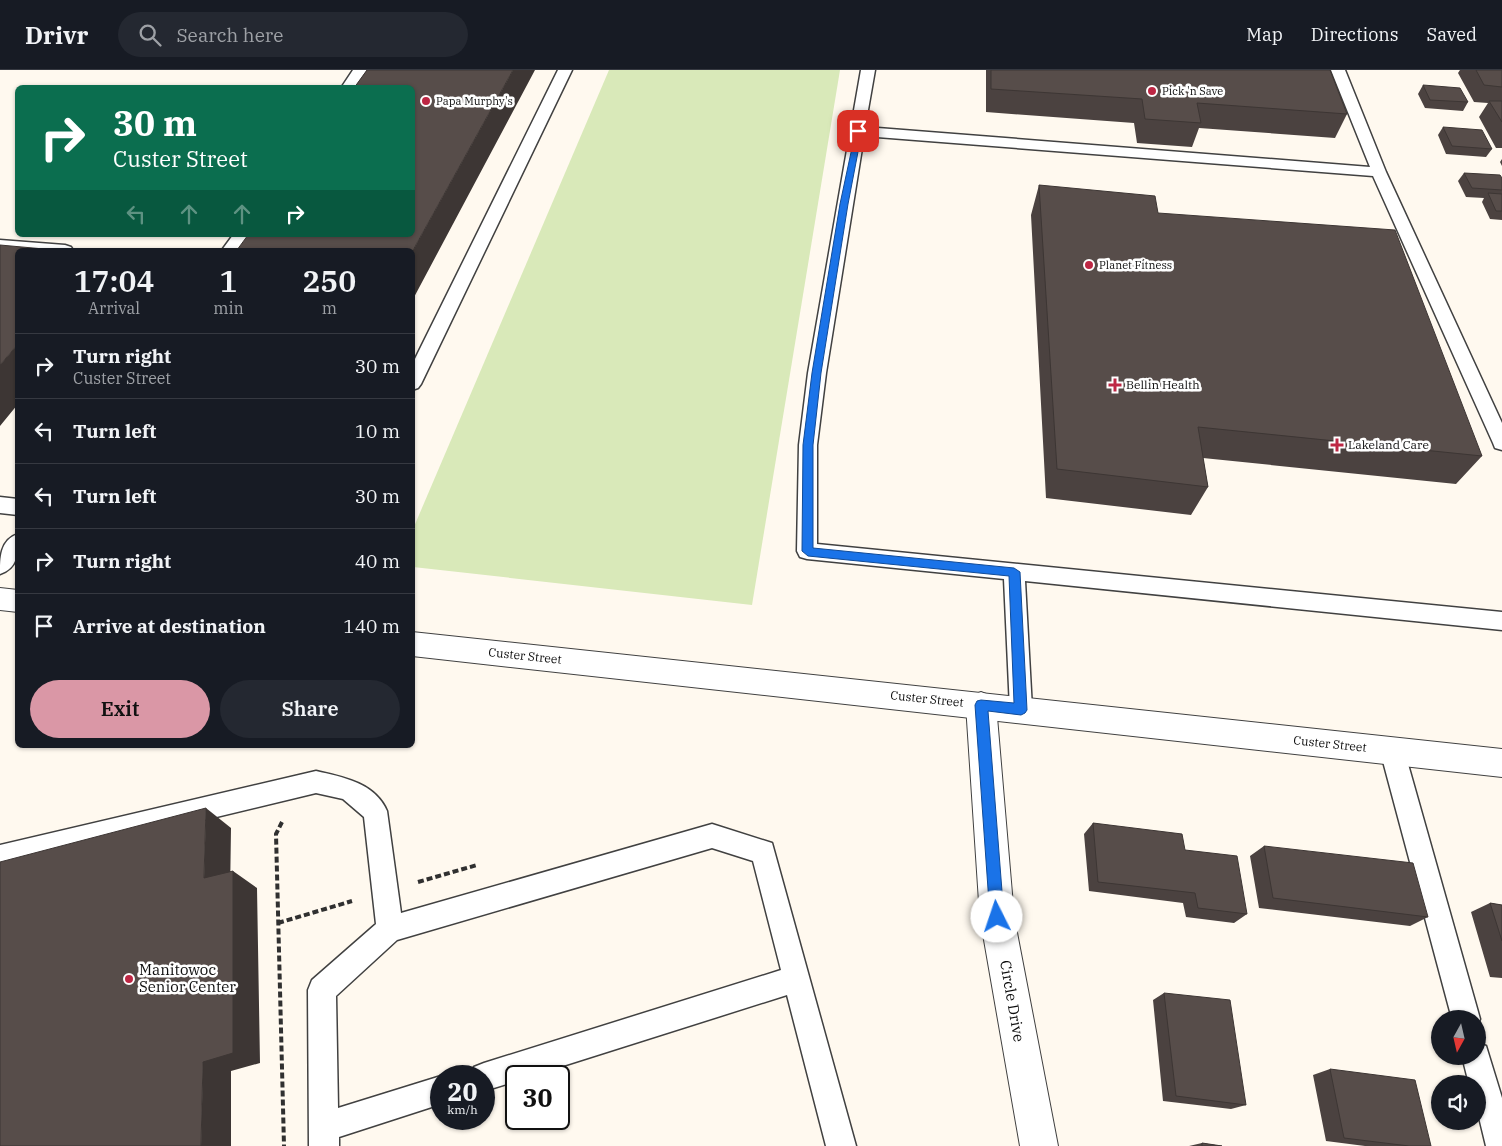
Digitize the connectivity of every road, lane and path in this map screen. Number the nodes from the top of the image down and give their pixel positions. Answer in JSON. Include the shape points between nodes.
{"nodes":[{"id":1,"x":360,"y":70,"type":"edge"},
{"id":2,"x":565,"y":70,"type":"edge"},
{"id":3,"x":868,"y":70,"type":"edge"},
{"id":4,"x":1338,"y":70,"type":"edge"},
{"id":5,"x":349,"y":85,"type":"edge"},
{"id":6,"x":858,"y":131,"type":"junction"},
{"id":7,"x":1379,"y":172,"type":"junction"},
{"id":8,"x":240,"y":237,"type":"edge"},
{"id":9,"x":0,"y":245,"type":"edge"},
{"id":10,"x":39,"y":248,"type":"edge"},
{"id":11,"x":231,"y":248,"type":"edge"},
{"id":12,"x":415,"y":378,"type":"edge"},
{"id":13,"x":1502,"y":443,"type":"edge"},
{"id":14,"x":0,"y":505,"type":"edge"},
{"id":15,"x":15,"y":507,"type":"edge"},
{"id":16,"x":15,"y":546,"type":"edge"},
{"id":17,"x":0,"y":566,"type":"edge"},
{"id":18,"x":1014,"y":572,"type":"junction"},
{"id":19,"x":0,"y":599,"type":"edge"},
{"id":20,"x":15,"y":601,"type":"edge"},
{"id":21,"x":1502,"y":621,"type":"edge"},
{"id":22,"x":415,"y":644,"type":"edge"},
{"id":23,"x":981,"y":705,"type":"junction"},
{"id":24,"x":1021,"y":710,"type":"junction"},
{"id":25,"x":1392,"y":750,"type":"junction"},
{"id":26,"x":1502,"y":762,"type":"edge"},
{"id":27,"x":296,"y":786,"type":"junction"},
{"id":28,"x":0,"y":857,"type":"edge"},
{"id":29,"x":390,"y":929,"type":"junction"},
{"id":30,"x":797,"y":978,"type":"junction"},
{"id":31,"x":1464,"y":1010,"type":"edge"},
{"id":32,"x":1478,"y":1065,"type":"edge"},
{"id":33,"x":495,"y":1074,"type":"edge"},
{"id":34,"x":430,"y":1094,"type":"edge"},
{"id":35,"x":324,"y":1137,"type":"edge"},
{"id":36,"x":1034,"y":1145,"type":"edge"},
{"id":37,"x":284,"y":1146,"type":"edge"},
{"id":38,"x":841,"y":1146,"type":"edge"},
{"id":39,"x":1501,"y":1146,"type":"edge"}],
"edges":[{"from":1,"to":5,"type":"lane"},
{"from":2,"to":12,"type":"lane"},
{"from":3,"to":6,"type":"lane"},
{"from":4,"to":7,"type":"lane"},
{"from":6,"to":7,"type":"lane"},
{"from":6,"to":18,"type":"lane","via":[[808,445],[808,551]]},
{"from":7,"to":13,"type":"lane"},
{"from":8,"to":11,"type":"lane"},
{"from":9,"to":10,"type":"lane"},
{"from":14,"to":15,"type":"lane"},
{"from":16,"to":17,"type":"lane"},
{"from":18,"to":21,"type":"lane"},
{"from":18,"to":24,"type":"lane"},
{"from":19,"to":20,"type":"street"},
{"from":22,"to":23,"type":"street","name":"Custer Street"},
{"from":23,"to":24,"type":"street","name":"Custer Street"},
{"from":23,"to":36,"type":"street","name":"Circle Drive","via":[[997,917]]},
{"from":24,"to":25,"type":"street","name":"Custer Street"},
{"from":25,"to":26,"type":"street","name":"Custer Street"},
{"from":25,"to":31,"type":"lane"},
{"from":27,"to":28,"type":"lane"},
{"from":27,"to":29,"type":"lane","via":[[316,782],[349,789],[375,811]]},
{"from":27,"to":37,"type":"path","via":[[276,834]]},
{"from":29,"to":30,"type":"lane","via":[[712,836],[762,852]]},
{"from":29,"to":35,"type":"lane","via":[[322,990]]},
{"from":30,"to":33,"type":"lane"},
{"from":30,"to":38,"type":"lane"},
{"from":32,"to":39,"type":"lane"},
{"from":34,"to":35,"type":"lane"}]}
